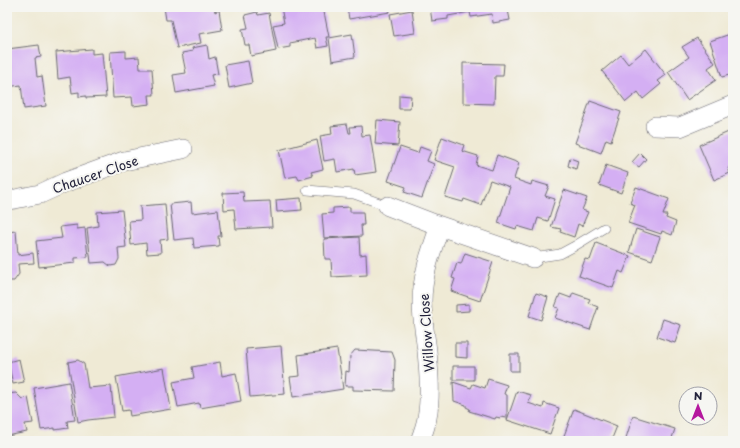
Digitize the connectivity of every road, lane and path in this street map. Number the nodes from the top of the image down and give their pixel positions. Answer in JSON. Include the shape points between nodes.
{"nodes":[{"id":1,"x":733,"y":105,"type":"edge"},
{"id":2,"x":655,"y":126,"type":"dead end"},
{"id":3,"x":182,"y":149,"type":"dead end"},
{"id":4,"x":307,"y":190,"type":"dead end"},
{"id":5,"x":7,"y":200,"type":"edge"},
{"id":6,"x":388,"y":206,"type":"joint"},
{"id":7,"x":440,"y":226,"type":"junction"},
{"id":8,"x":604,"y":228,"type":"dead end"},
{"id":9,"x":533,"y":258,"type":"joint"},
{"id":10,"x":420,"y":441,"type":"edge"}],
"edges":[{"from":1,"to":2,"type":"street","via":[[680,127]]},
{"from":3,"to":5,"type":"street","name":"Chaucer Close","via":[[124,160],[40,194]]},
{"from":4,"to":6,"type":"lane","via":[[354,194]]},
{"from":6,"to":7,"type":"street"},
{"from":7,"to":9,"type":"street"},
{"from":7,"to":10,"type":"street","name":"Willow Close","via":[[424,279],[422,309],[429,396],[427,418]]},
{"from":8,"to":9,"type":"lane","via":[[560,254]]}]}
